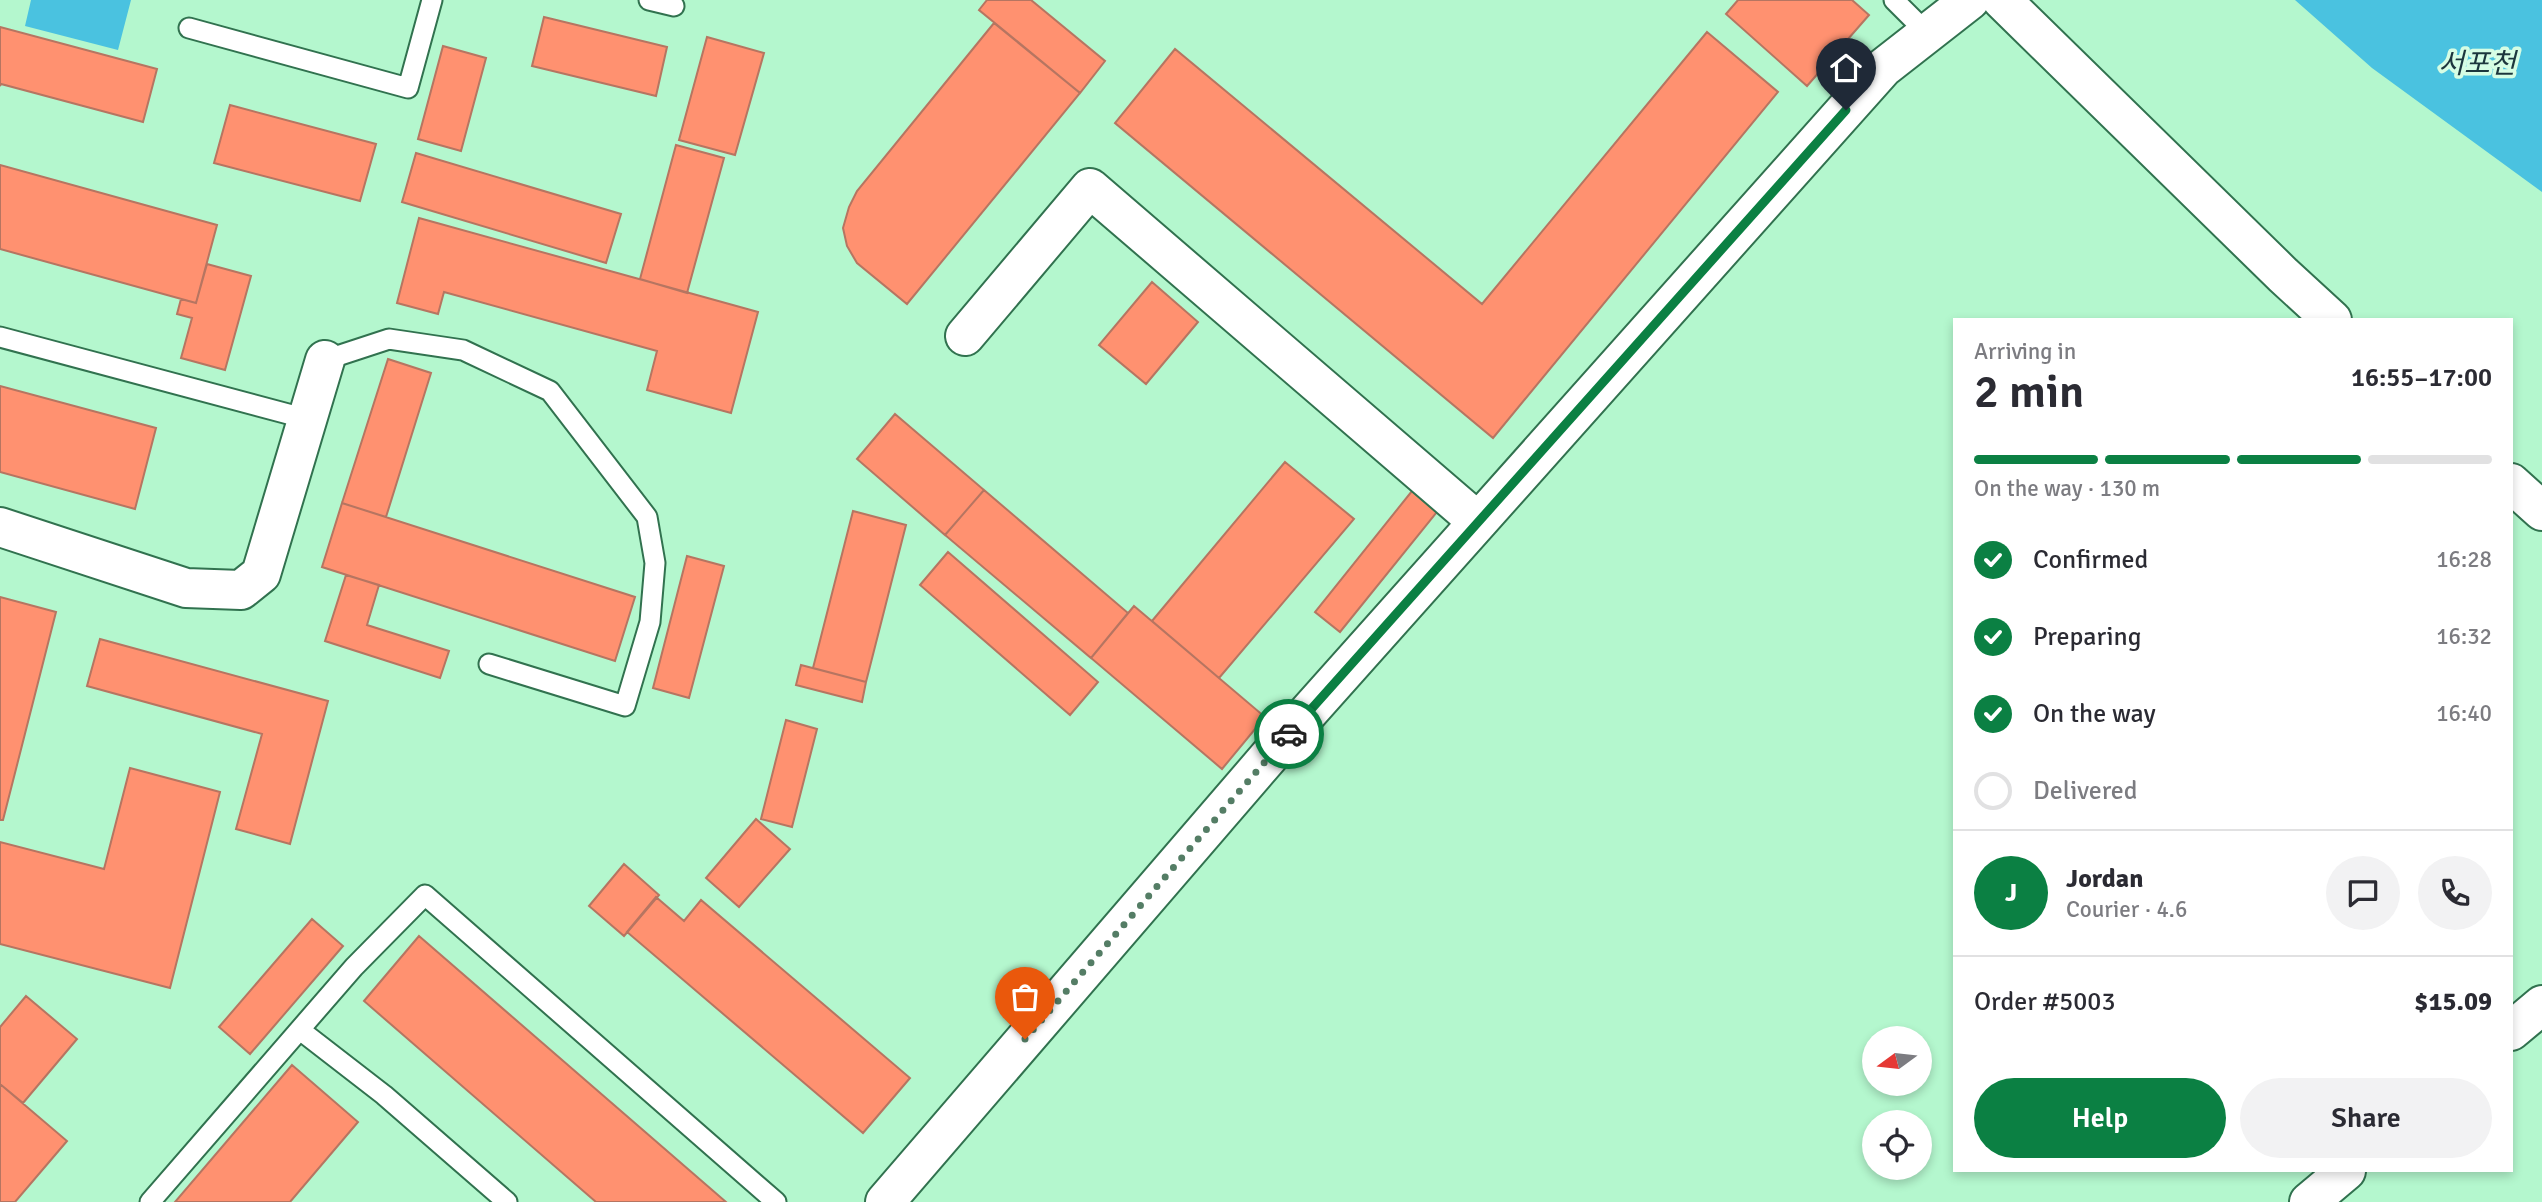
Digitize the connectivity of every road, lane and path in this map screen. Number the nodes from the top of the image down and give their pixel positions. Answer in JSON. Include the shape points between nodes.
{"nodes":[{"id":1,"x":432,"y":0,"type":"edge"},
{"id":2,"x":649,"y":0,"type":"edge"},
{"id":3,"x":1894,"y":0,"type":"edge"},
{"id":4,"x":1970,"y":0,"type":"edge"},
{"id":5,"x":2002,"y":0,"type":"edge"},
{"id":6,"x":674,"y":6,"type":"dead end"},
{"id":7,"x":189,"y":28,"type":"dead end"},
{"id":8,"x":1926,"y":33,"type":"junction"},
{"id":9,"x":2330,"y":318,"type":"edge"},
{"id":10,"x":0,"y":337,"type":"edge"},
{"id":11,"x":965,"y":337,"type":"dead end"},
{"id":12,"x":325,"y":360,"type":"joint"},
{"id":13,"x":307,"y":419,"type":"junction"},
{"id":14,"x":2513,"y":485,"type":"edge"},
{"id":15,"x":2542,"y":511,"type":"edge"},
{"id":16,"x":1477,"y":521,"type":"junction"},
{"id":17,"x":0,"y":527,"type":"edge"},
{"id":18,"x":489,"y":664,"type":"dead end"},
{"id":19,"x":2542,"y":1005,"type":"edge"},
{"id":20,"x":2513,"y":1029,"type":"edge"},
{"id":21,"x":300,"y":1030,"type":"junction"},
{"id":22,"x":2345,"y":1172,"type":"edge"},
{"id":23,"x":150,"y":1202,"type":"edge"},
{"id":24,"x":507,"y":1202,"type":"edge"},
{"id":25,"x":776,"y":1202,"type":"edge"},
{"id":26,"x":885,"y":1202,"type":"edge"},
{"id":27,"x":2309,"y":1202,"type":"edge"}],
"edges":[{"from":1,"to":7,"type":"lane","via":[[408,88]]},
{"from":2,"to":6,"type":"lane"},
{"from":3,"to":8,"type":"lane"},
{"from":4,"to":8,"type":"street"},
{"from":5,"to":9,"type":"street"},
{"from":8,"to":16,"type":"street","via":[[1883,68]]},
{"from":10,"to":13,"type":"lane"},
{"from":11,"to":16,"type":"street","via":[[1090,188]]},
{"from":12,"to":13,"type":"street"},
{"from":12,"to":18,"type":"lane","via":[[388,339],[463,350],[550,391],[647,517],[654,563],[650,622],[625,706]]},
{"from":13,"to":17,"type":"street","via":[[261,574],[241,590],[186,588]]},
{"from":14,"to":15,"type":"street"},
{"from":16,"to":26,"type":"street"},
{"from":19,"to":20,"type":"street"},
{"from":21,"to":23,"type":"lane"},
{"from":21,"to":24,"type":"lane","via":[[384,1095]]},
{"from":21,"to":25,"type":"lane","via":[[425,895]]},
{"from":22,"to":27,"type":"street"}]}
